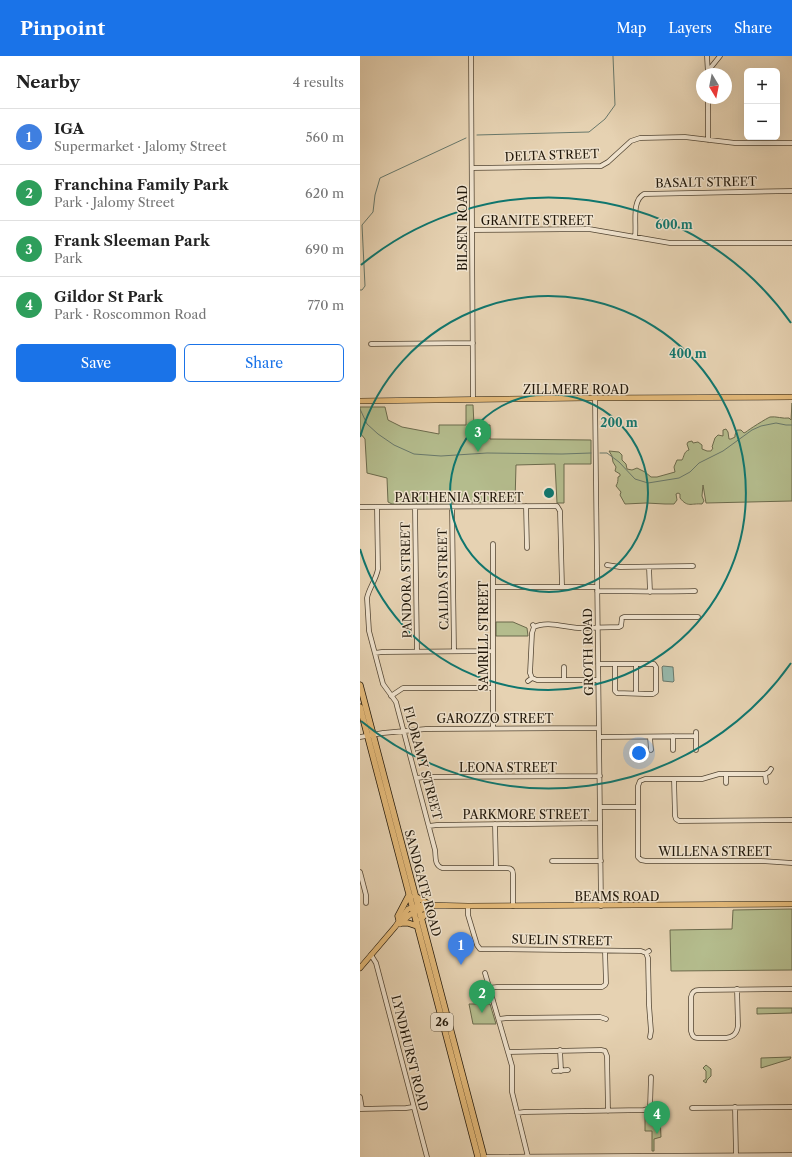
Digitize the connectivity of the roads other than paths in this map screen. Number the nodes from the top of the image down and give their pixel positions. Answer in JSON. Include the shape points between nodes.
{"nodes":[{"id":1,"x":471,"y":56,"type":"edge"},
{"id":2,"x":707,"y":56,"type":"edge"},
{"id":3,"x":720,"y":56,"type":"edge"},
{"id":4,"x":708,"y":68,"type":"edge"},
{"id":5,"x":711,"y":68,"type":"edge"},
{"id":6,"x":708,"y":104,"type":"edge"},
{"id":7,"x":708,"y":140,"type":"junction"},
{"id":8,"x":792,"y":143,"type":"edge"},
{"id":9,"x":472,"y":168,"type":"junction"},
{"id":10,"x":792,"y":191,"type":"edge"},
{"id":11,"x":472,"y":230,"type":"junction"},
{"id":12,"x":635,"y":237,"type":"junction"},
{"id":13,"x":792,"y":243,"type":"edge"},
{"id":14,"x":473,"y":343,"type":"junction"},
{"id":15,"x":371,"y":344,"type":"dead end"},
{"id":16,"x":792,"y":397,"type":"edge"},
{"id":17,"x":595,"y":398,"type":"junction"},
{"id":18,"x":473,"y":399,"type":"junction"},
{"id":19,"x":360,"y":401,"type":"edge"},
{"id":20,"x":526,"y":506,"type":"junction"},
{"id":21,"x":360,"y":507,"type":"edge"},
{"id":22,"x":377,"y":507,"type":"junction"},
{"id":23,"x":415,"y":507,"type":"junction"},
{"id":24,"x":452,"y":507,"type":"junction"},
{"id":25,"x":493,"y":544,"type":"dead end"},
{"id":26,"x":527,"y":548,"type":"dead end"},
{"id":27,"x":607,"y":565,"type":"dead end"},
{"id":28,"x":650,"y":566,"type":"junction"},
{"id":29,"x":693,"y":566,"type":"dead end"},
{"id":30,"x":562,"y":586,"type":"junction"},
{"id":31,"x":493,"y":587,"type":"junction"},
{"id":32,"x":597,"y":589,"type":"junction"},
{"id":33,"x":695,"y":591,"type":"dead end"},
{"id":34,"x":650,"y":592,"type":"junction"},
{"id":35,"x":698,"y":617,"type":"dead end"},
{"id":36,"x":598,"y":627,"type":"junction"},
{"id":37,"x":417,"y":651,"type":"junction"},
{"id":38,"x":454,"y":651,"type":"junction"},
{"id":39,"x":492,"y":651,"type":"junction"},
{"id":40,"x":375,"y":653,"type":"junction"},
{"id":41,"x":598,"y":664,"type":"junction"},
{"id":42,"x":615,"y":665,"type":"junction"},
{"id":43,"x":636,"y":665,"type":"junction"},
{"id":44,"x":564,"y":667,"type":"dead end"},
{"id":45,"x":564,"y":680,"type":"junction"},
{"id":46,"x":598,"y":680,"type":"junction"},
{"id":47,"x":360,"y":685,"type":"edge"},
{"id":48,"x":492,"y":688,"type":"junction"},
{"id":49,"x":636,"y":693,"type":"junction"},
{"id":50,"x":391,"y":696,"type":"junction"},
{"id":51,"x":360,"y":708,"type":"edge"},
{"id":52,"x":493,"y":728,"type":"junction"},
{"id":53,"x":599,"y":728,"type":"junction"},
{"id":54,"x":404,"y":731,"type":"junction"},
{"id":55,"x":370,"y":736,"type":"junction"},
{"id":56,"x":673,"y":736,"type":"junction"},
{"id":57,"x":360,"y":737,"type":"edge"},
{"id":58,"x":599,"y":737,"type":"junction"},
{"id":59,"x":650,"y":737,"type":"junction"},
{"id":60,"x":651,"y":750,"type":"dead end"},
{"id":61,"x":673,"y":750,"type":"dead end"},
{"id":62,"x":696,"y":750,"type":"dead end"},
{"id":63,"x":771,"y":769,"type":"dead end"},
{"id":64,"x":726,"y":774,"type":"junction"},
{"id":65,"x":765,"y":774,"type":"junction"},
{"id":66,"x":600,"y":776,"type":"junction"},
{"id":67,"x":416,"y":778,"type":"junction"},
{"id":68,"x":674,"y":779,"type":"junction"},
{"id":69,"x":766,"y":782,"type":"dead end"},
{"id":70,"x":726,"y":783,"type":"dead end"},
{"id":71,"x":600,"y":807,"type":"junction"},
{"id":72,"x":638,"y":807,"type":"junction"},
{"id":73,"x":792,"y":820,"type":"edge"},
{"id":74,"x":600,"y":823,"type":"junction"},
{"id":75,"x":495,"y":824,"type":"junction"},
{"id":76,"x":429,"y":826,"type":"junction"},
{"id":77,"x":552,"y":861,"type":"dead end"},
{"id":78,"x":601,"y":861,"type":"junction"},
{"id":79,"x":792,"y":863,"type":"edge"},
{"id":80,"x":496,"y":868,"type":"junction"},
{"id":81,"x":360,"y":872,"type":"edge"},
{"id":82,"x":409,"y":895,"type":"junction"},
{"id":83,"x":415,"y":896,"type":"junction"},
{"id":84,"x":366,"y":903,"type":"dead end"},
{"id":85,"x":792,"y":904,"type":"edge"},
{"id":86,"x":468,"y":906,"type":"junction"},
{"id":87,"x":513,"y":906,"type":"junction"},
{"id":88,"x":602,"y":906,"type":"junction"},
{"id":89,"x":431,"y":907,"type":"junction"},
{"id":90,"x":416,"y":909,"type":"junction"},
{"id":91,"x":421,"y":919,"type":"junction"},
{"id":92,"x":400,"y":922,"type":"junction"},
{"id":93,"x":417,"y":926,"type":"junction"},
{"id":94,"x":606,"y":951,"type":"junction"},
{"id":95,"x":371,"y":955,"type":"junction"},
{"id":96,"x":360,"y":968,"type":"edge"},
{"id":97,"x":485,"y":973,"type":"dead end"},
{"id":98,"x":489,"y":988,"type":"junction"},
{"id":99,"x":737,"y":989,"type":"junction"},
{"id":100,"x":792,"y":989,"type":"edge"},
{"id":101,"x":499,"y":1019,"type":"junction"},
{"id":102,"x":606,"y":1019,"type":"dead end"},
{"id":103,"x":650,"y":1037,"type":"dead end"},
{"id":104,"x":560,"y":1050,"type":"junction"},
{"id":105,"x":508,"y":1052,"type":"junction"},
{"id":106,"x":561,"y":1070,"type":"junction"},
{"id":107,"x":568,"y":1070,"type":"dead end"},
{"id":108,"x":554,"y":1071,"type":"dead end"},
{"id":109,"x":651,"y":1077,"type":"dead end"},
{"id":110,"x":360,"y":1097,"type":"edge"},
{"id":111,"x":413,"y":1107,"type":"junction"},
{"id":112,"x":792,"y":1107,"type":"edge"},
{"id":113,"x":361,"y":1108,"type":"edge"},
{"id":114,"x":692,"y":1108,"type":"dead end"},
{"id":115,"x":735,"y":1108,"type":"junction"},
{"id":116,"x":608,"y":1111,"type":"junction"},
{"id":117,"x":517,"y":1113,"type":"junction"},
{"id":118,"x":736,"y":1155,"type":"junction"},
{"id":119,"x":792,"y":1155,"type":"edge"},
{"id":120,"x":680,"y":1156,"type":"edge"},
{"id":121,"x":427,"y":1157,"type":"edge"},
{"id":122,"x":478,"y":1157,"type":"edge"},
{"id":123,"x":485,"y":1157,"type":"edge"},
{"id":124,"x":528,"y":1157,"type":"edge"}],
"edges":[{"from":1,"to":9,"type":"street","name":"BILSEN ROAD"},
{"from":2,"to":4,"type":"street"},
{"from":3,"to":5,"type":"street"},
{"from":6,"to":7,"type":"street"},
{"from":7,"to":8,"type":"street","name":"DELTA STREET","via":[[735,143]]},
{"from":7,"to":9,"type":"street","name":"DELTA STREET","via":[[685,137],[640,138],[631,141],[608,162],[599,166]]},
{"from":9,"to":11,"type":"street","name":"BILSEN ROAD"},
{"from":10,"to":12,"type":"street","name":"BASALT STREET","via":[[644,194],[636,203]]},
{"from":11,"to":12,"type":"street","name":"GRANITE STREET","via":[[589,229]]},
{"from":11,"to":14,"type":"street","name":"BILSEN ROAD"},
{"from":12,"to":13,"type":"street","name":"GRANITE STREET","via":[[670,244]]},
{"from":14,"to":15,"type":"street"},
{"from":14,"to":18,"type":"street","name":"BILSEN ROAD"},
{"from":16,"to":17,"type":"main road","name":"ZILLMERE ROAD"},
{"from":17,"to":18,"type":"main road","name":"ZILLMERE ROAD"},
{"from":17,"to":32,"type":"street","name":"GROTH ROAD"},
{"from":18,"to":19,"type":"main road","name":"ZILLMERE ROAD"},
{"from":20,"to":24,"type":"street","name":"PARTHENIA STREET"},
{"from":20,"to":26,"type":"street"},
{"from":20,"to":30,"type":"street","name":"PARTHENIA STREET","via":[[555,506],[560,511]]},
{"from":21,"to":22,"type":"street","name":"PARTHENIA STREET"},
{"from":22,"to":23,"type":"street","name":"PARTHENIA STREET"},
{"from":22,"to":40,"type":"street","name":"FLORAMY STREET","via":[[378,569],[375,582],[368,593],[367,603],[369,631]]},
{"from":23,"to":24,"type":"street","name":"PARTHENIA STREET"},
{"from":23,"to":37,"type":"street","name":"PANDORA STREET"},
{"from":24,"to":38,"type":"street","name":"CALIDA STREET"},
{"from":25,"to":31,"type":"street","name":"SAMRILL STREET"},
{"from":27,"to":28,"type":"street"},
{"from":28,"to":29,"type":"street"},
{"from":28,"to":34,"type":"street"},
{"from":30,"to":31,"type":"street"},
{"from":30,"to":32,"type":"street"},
{"from":31,"to":39,"type":"street","name":"SAMRILL STREET"},
{"from":32,"to":34,"type":"street"},
{"from":32,"to":36,"type":"street","name":"GROTH ROAD"},
{"from":33,"to":34,"type":"street"},
{"from":35,"to":36,"type":"street","via":[[624,617],[620,627]]},
{"from":36,"to":41,"type":"street","name":"GROTH ROAD"},
{"from":36,"to":45,"type":"street","via":[[533,626],[530,680]]},
{"from":37,"to":38,"type":"street"},
{"from":37,"to":40,"type":"street"},
{"from":38,"to":39,"type":"street"},
{"from":39,"to":48,"type":"street","name":"SAMRILL STREET"},
{"from":40,"to":50,"type":"street","name":"FLORAMY STREET","via":[[384,686]]},
{"from":41,"to":42,"type":"street"},
{"from":41,"to":46,"type":"street","name":"GROTH ROAD"},
{"from":42,"to":43,"type":"street"},
{"from":42,"to":49,"type":"street","via":[[616,692]]},
{"from":43,"to":49,"type":"street"},
{"from":43,"to":49,"type":"street","via":[[656,666],[657,689],[653,694]]},
{"from":44,"to":45,"type":"street"},
{"from":45,"to":46,"type":"street"},
{"from":46,"to":53,"type":"street","name":"GROTH ROAD"},
{"from":47,"to":55,"type":"highway","name":"SANDGATE ROAD","number":"26"},
{"from":48,"to":50,"type":"street","via":[[402,688]]},
{"from":48,"to":52,"type":"street","name":"SAMRILL STREET"},
{"from":50,"to":54,"type":"street","name":"FLORAMY STREET","via":[[397,704]]},
{"from":51,"to":55,"type":"highway","name":"SANDGATE ROAD","number":"26"},
{"from":52,"to":53,"type":"street","name":"GAROZZO STREET"},
{"from":52,"to":54,"type":"street","name":"GAROZZO STREET"},
{"from":53,"to":58,"type":"street","name":"GROTH ROAD"},
{"from":54,"to":55,"type":"street","name":"GAROZZO STREET"},
{"from":54,"to":67,"type":"street","name":"FLORAMY STREET"},
{"from":55,"to":57,"type":"street","name":"GAROZZO STREET"},
{"from":55,"to":82,"type":"highway","name":"SANDGATE ROAD","number":"26"},
{"from":55,"to":83,"type":"highway","name":"SANDGATE ROAD","number":"26"},
{"from":56,"to":59,"type":"street"},
{"from":56,"to":61,"type":"street"},
{"from":56,"to":62,"type":"street","via":[[696,734]]},
{"from":58,"to":59,"type":"street"},
{"from":58,"to":66,"type":"street","name":"GROTH ROAD"},
{"from":59,"to":60,"type":"street"},
{"from":63,"to":65,"type":"street"},
{"from":64,"to":65,"type":"street"},
{"from":64,"to":68,"type":"street","via":[[716,774],[702,779]]},
{"from":64,"to":70,"type":"street"},
{"from":65,"to":69,"type":"street"},
{"from":66,"to":67,"type":"street","name":"LEONA STREET"},
{"from":66,"to":71,"type":"street","name":"GROTH ROAD"},
{"from":67,"to":76,"type":"street","name":"FLORAMY STREET"},
{"from":68,"to":72,"type":"street","via":[[640,780]]},
{"from":68,"to":73,"type":"street","via":[[674,816],[679,821]]},
{"from":71,"to":72,"type":"street"},
{"from":71,"to":74,"type":"street","name":"GROTH ROAD"},
{"from":72,"to":79,"type":"street","name":"WILLENA STREET","via":[[638,855],[642,861],[761,860]]},
{"from":74,"to":75,"type":"street","name":"PARKMORE STREET"},
{"from":74,"to":78,"type":"street","name":"GROTH ROAD"},
{"from":75,"to":76,"type":"street","name":"PARKMORE STREET"},
{"from":75,"to":80,"type":"street"},
{"from":76,"to":80,"type":"street","name":"FLORAMY STREET","via":[[437,865],[442,868]]},
{"from":77,"to":78,"type":"street"},
{"from":78,"to":88,"type":"street","name":"GROTH ROAD"},
{"from":80,"to":87,"type":"street","via":[[508,868],[513,871]]},
{"from":81,"to":84,"type":"street"},
{"from":82,"to":90,"type":"highway","name":"SANDGATE ROAD","number":"26"},
{"from":82,"to":92,"type":"highway","via":[[398,916]]},
{"from":83,"to":89,"type":"highway"},
{"from":83,"to":90,"type":"highway","name":"SANDGATE ROAD","number":"26"},
{"from":85,"to":88,"type":"main road","name":"BEAMS ROAD"},
{"from":86,"to":87,"type":"main road","name":"BEAMS ROAD"},
{"from":86,"to":89,"type":"main road","name":"BEAMS ROAD"},
{"from":86,"to":94,"type":"street","name":"SUELIN STREET","via":[[468,915],[478,948]]},
{"from":87,"to":88,"type":"main road","name":"BEAMS ROAD"},
{"from":89,"to":90,"type":"main road","name":"BEAMS ROAD"},
{"from":89,"to":91,"type":"highway"},
{"from":90,"to":91,"type":"highway","name":"SANDGATE ROAD","number":"26"},
{"from":90,"to":92,"type":"main road","via":[[407,910]]},
{"from":90,"to":93,"type":"highway","name":"SANDGATE ROAD","number":"26"},
{"from":91,"to":123,"type":"highway","name":"SANDGATE ROAD","number":"26"},
{"from":92,"to":93,"type":"highway"},
{"from":92,"to":95,"type":"main road"},
{"from":93,"to":122,"type":"highway","name":"SANDGATE ROAD","number":"26"},
{"from":94,"to":98,"type":"street","via":[[606,981],[602,987]]},
{"from":94,"to":103,"type":"street","name":"SUELIN STREET","via":[[647,952],[648,1005],[652,1031]]},
{"from":95,"to":96,"type":"main road"},
{"from":95,"to":111,"type":"street","name":"LYNDHURST ROAD","via":[[376,963]]},
{"from":97,"to":98,"type":"street"},
{"from":98,"to":101,"type":"street"},
{"from":99,"to":99,"type":"street","via":[[692,992],[691,1031],[694,1038],[726,1038],[734,1035],[738,1026]]},
{"from":99,"to":100,"type":"street"},
{"from":101,"to":102,"type":"street"},
{"from":101,"to":105,"type":"street"},
{"from":104,"to":105,"type":"street"},
{"from":104,"to":106,"type":"street"},
{"from":104,"to":116,"type":"street","via":[[606,1051]]},
{"from":105,"to":117,"type":"street"},
{"from":106,"to":107,"type":"street"},
{"from":106,"to":108,"type":"street"},
{"from":109,"to":116,"type":"street","via":[[651,1107],[645,1110]]},
{"from":110,"to":113,"type":"street"},
{"from":111,"to":113,"type":"street"},
{"from":111,"to":121,"type":"street","name":"LYNDHURST ROAD"},
{"from":112,"to":115,"type":"street"},
{"from":114,"to":115,"type":"street"},
{"from":115,"to":118,"type":"street"},
{"from":116,"to":117,"type":"street"},
{"from":117,"to":124,"type":"street"},
{"from":118,"to":119,"type":"street"},
{"from":118,"to":120,"type":"street"},
{"from":120,"to":124,"type":"street"},
{"from":123,"to":124,"type":"street"}]}
